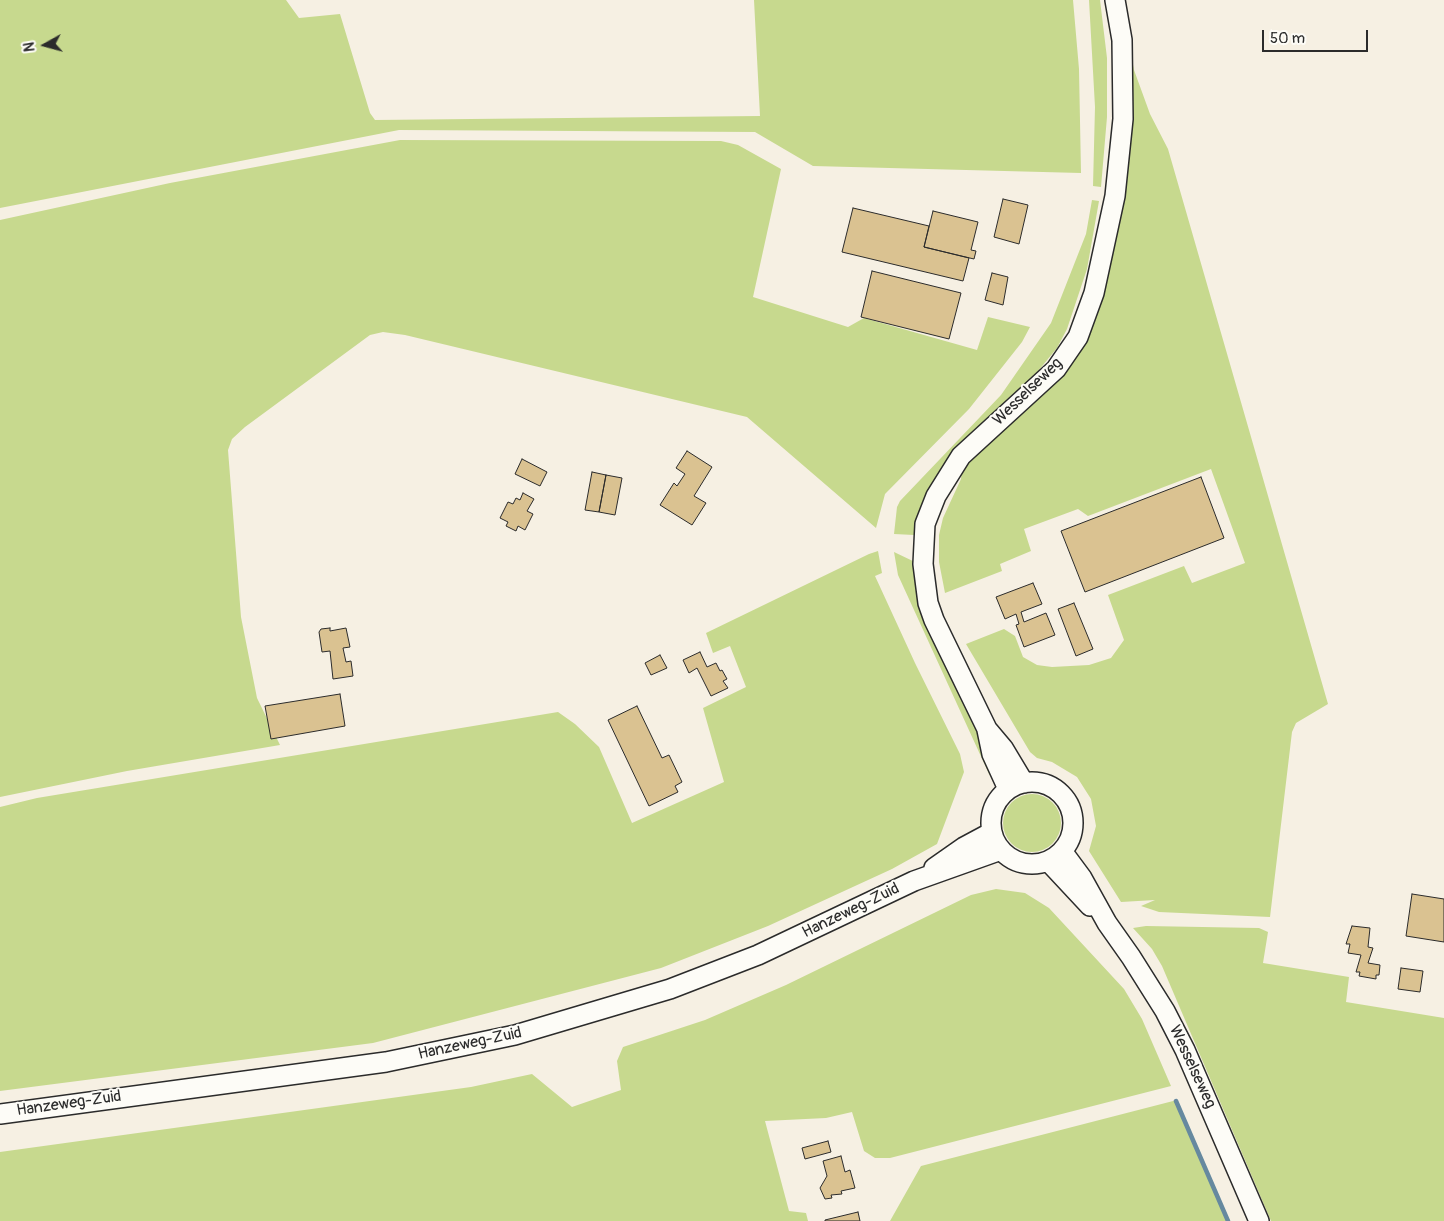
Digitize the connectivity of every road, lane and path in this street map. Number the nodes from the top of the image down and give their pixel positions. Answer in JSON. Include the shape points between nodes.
{"nodes":[{"id":1,"x":1115,"y":0,"type":"edge"},
{"id":2,"x":1016,"y":786,"type":"junction"},
{"id":3,"x":992,"y":832,"type":"junction"},
{"id":4,"x":1001,"y":850,"type":"junction"},
{"id":5,"x":1055,"y":856,"type":"junction"},
{"id":6,"x":914,"y":881,"type":"junction"},
{"id":7,"x":0,"y":1114,"type":"edge"},
{"id":8,"x":1259,"y":1221,"type":"edge"}],
"edges":[{"from":1,"to":2,"type":"main road","name":"Wesselseweg","via":[[1122,40],[1123,119],[1116,196],[1094,293],[1082,329],[1056,369],[961,456],[936,496],[925,524],[923,564],[928,603],[987,729],[1004,748]]},
{"from":2,"to":3,"type":"main road","via":[[1000,798],[994,808]]},
{"from":2,"to":5,"type":"main road","via":[[1039,782],[1052,788],[1067,803],[1073,824],[1070,839]]},
{"from":3,"to":4,"type":"main road"},
{"from":3,"to":6,"type":"main road","name":"Hanzeweg-Zuid"},
{"from":4,"to":5,"type":"main road","via":[[1023,863],[1038,864]]},
{"from":4,"to":6,"type":"main road","name":"Hanzeweg-Zuid"},
{"from":5,"to":8,"type":"main road","name":"Wesselseweg","via":[[1082,878],[1107,923],[1160,1003],[1185,1050]]},
{"from":6,"to":7,"type":"main road","name":"Hanzeweg-Zuid","via":[[725,968],[670,989],[515,1035],[386,1062]]}]}
